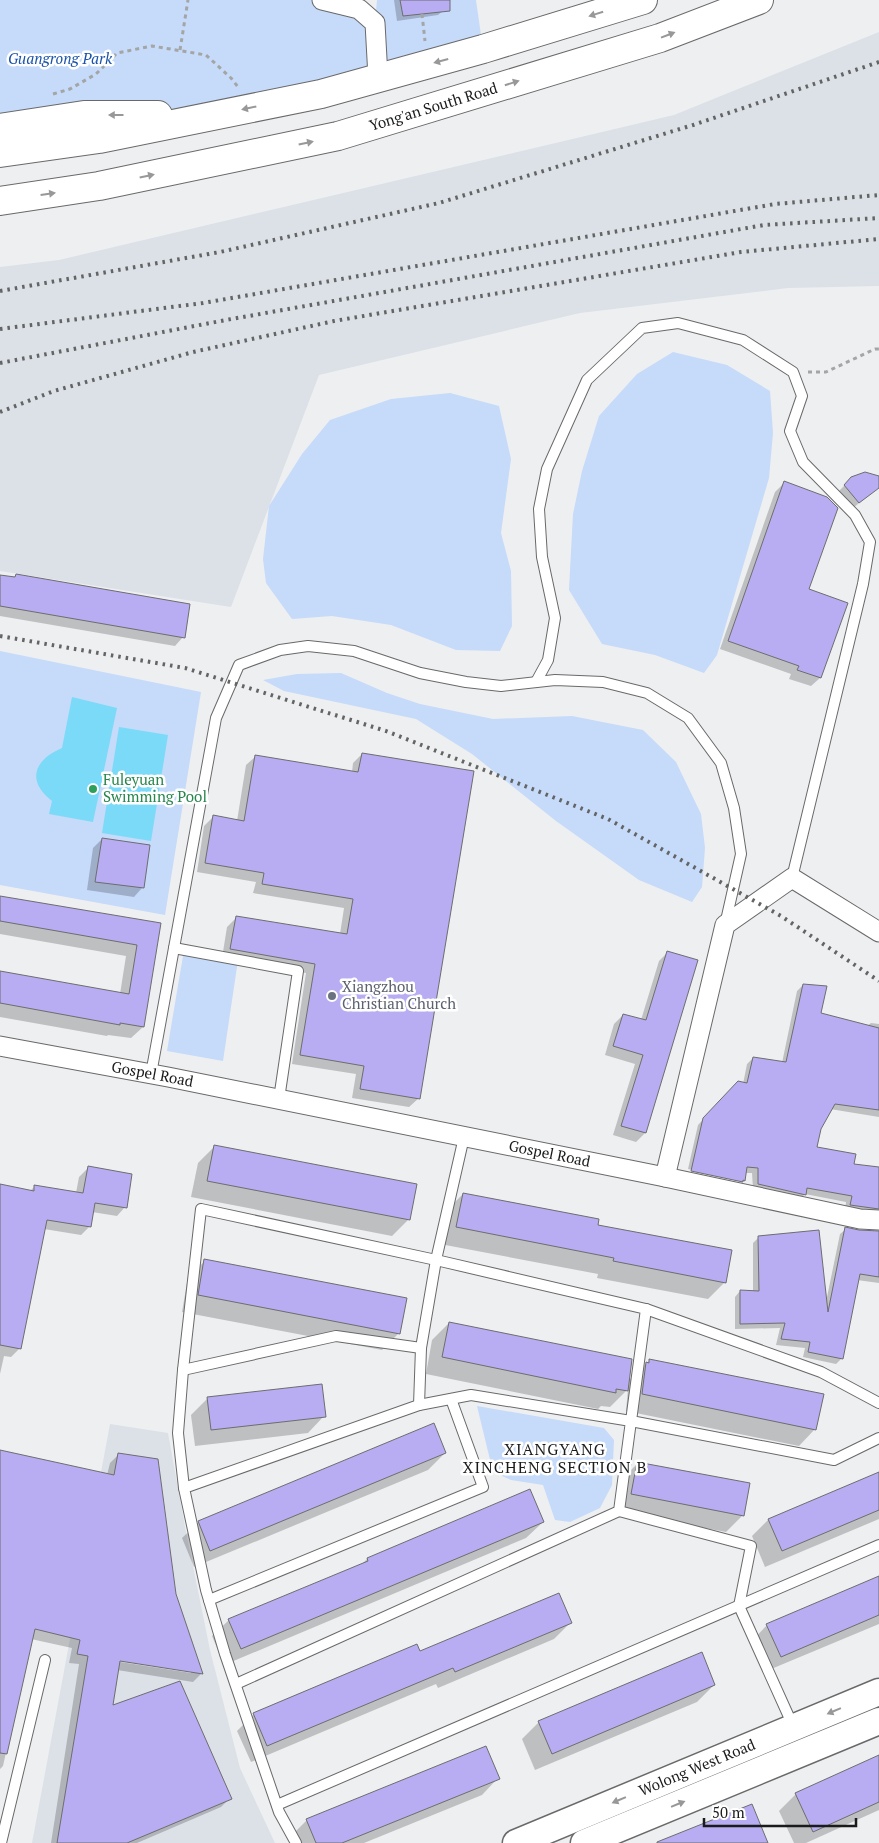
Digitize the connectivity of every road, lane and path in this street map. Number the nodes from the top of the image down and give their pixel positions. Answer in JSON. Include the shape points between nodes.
{"nodes":[{"id":1,"x":188,"y":0,"type":"edge"},
{"id":2,"x":322,"y":0,"type":"edge"},
{"id":3,"x":643,"y":0,"type":"edge"},
{"id":4,"x":759,"y":0,"type":"edge"},
{"id":5,"x":180,"y":50,"type":"junction"},
{"id":6,"x":378,"y":77,"type":"junction"},
{"id":7,"x":46,"y":96,"type":"dead end"},
{"id":8,"x":254,"y":107,"type":"junction"},
{"id":9,"x":217,"y":115,"type":"junction"},
{"id":10,"x":0,"y":128,"type":"edge"},
{"id":11,"x":0,"y":153,"type":"edge"},
{"id":12,"x":0,"y":201,"type":"edge"},
{"id":13,"x":879,"y":349,"type":"edge"},
{"id":14,"x":792,"y":372,"type":"junction"},
{"id":15,"x":536,"y":682,"type":"junction"},
{"id":16,"x":792,"y":878,"type":"junction"},
{"id":17,"x":725,"y":925,"type":"junction"},
{"id":18,"x":879,"y":932,"type":"edge"},
{"id":19,"x":174,"y":948,"type":"junction"},
{"id":20,"x":0,"y":1046,"type":"edge"},
{"id":21,"x":151,"y":1074,"type":"junction"},
{"id":22,"x":279,"y":1099,"type":"junction"},
{"id":23,"x":464,"y":1136,"type":"junction"},
{"id":24,"x":665,"y":1177,"type":"junction"},
{"id":25,"x":879,"y":1220,"type":"edge"},
{"id":26,"x":436,"y":1260,"type":"junction"},
{"id":27,"x":646,"y":1309,"type":"junction"},
{"id":28,"x":421,"y":1348,"type":"junction"},
{"id":29,"x":183,"y":1370,"type":"junction"},
{"id":30,"x":451,"y":1399,"type":"junction"},
{"id":31,"x":879,"y":1403,"type":"edge"},
{"id":32,"x":419,"y":1405,"type":"junction"},
{"id":33,"x":630,"y":1421,"type":"junction"},
{"id":34,"x":879,"y":1438,"type":"edge"},
{"id":35,"x":184,"y":1488,"type":"junction"},
{"id":36,"x":619,"y":1511,"type":"junction"},
{"id":37,"x":879,"y":1545,"type":"edge"},
{"id":38,"x":209,"y":1600,"type":"junction"},
{"id":39,"x":739,"y":1606,"type":"junction"},
{"id":40,"x":46,"y":1660,"type":"dead end"},
{"id":41,"x":236,"y":1684,"type":"junction"},
{"id":42,"x":879,"y":1692,"type":"edge"},
{"id":43,"x":879,"y":1721,"type":"edge"},
{"id":44,"x":800,"y":1740,"type":"junction"},
{"id":45,"x":277,"y":1805,"type":"junction"},
{"id":46,"x":1,"y":1843,"type":"edge"},
{"id":47,"x":296,"y":1843,"type":"edge"},
{"id":48,"x":516,"y":1843,"type":"edge"},
{"id":49,"x":584,"y":1843,"type":"edge"}],
"edges":[{"from":1,"to":5,"type":"path"},
{"from":2,"to":6,"type":"street","via":[[359,9],[375,23]]},
{"from":3,"to":6,"type":"main road","one_way":true},
{"from":12,"to":4,"type":"main road","name":"Yong'an South Road","one_way":true,"via":[[99,186],[338,136],[660,38]]},
{"from":5,"to":7,"type":"path","via":[[152,46],[117,53],[96,74],[70,89]]},
{"from":5,"to":8,"type":"path","via":[[206,55],[231,78]]},
{"from":6,"to":8,"type":"main road","via":[[321,94]]},
{"from":8,"to":9,"type":"main road","one_way":true},
{"from":9,"to":10,"type":"main road","one_way":true,"via":[[84,115]]},
{"from":9,"to":11,"type":"main road","via":[[98,139]]},
{"from":13,"to":14,"type":"path","via":[[826,372]]},
{"from":14,"to":15,"type":"lane","via":[[743,340],[678,323],[642,328],[587,380],[547,470],[539,509],[542,557],[555,618],[548,660]]},
{"from":14,"to":16,"type":"lane","via":[[802,396],[790,431],[803,462],[855,515],[870,542],[863,584]]},
{"from":15,"to":17,"type":"lane","via":[[603,682],[648,693],[688,718],[721,763],[734,808],[741,854]]},
{"from":15,"to":19,"type":"lane","via":[[501,686],[466,682],[420,673],[354,651],[308,646],[280,650],[239,665],[216,718]]},
{"from":16,"to":17,"type":"street"},
{"from":16,"to":18,"type":"street"},
{"from":17,"to":24,"type":"street"},
{"from":19,"to":21,"type":"lane"},
{"from":19,"to":22,"type":"lane","via":[[298,971]]},
{"from":20,"to":21,"type":"street","name":"Gospel Road"},
{"from":21,"to":22,"type":"street","name":"Gospel Road"},
{"from":22,"to":23,"type":"street","name":"Gospel Road"},
{"from":23,"to":24,"type":"street","name":"Gospel Road"},
{"from":23,"to":26,"type":"lane"},
{"from":24,"to":25,"type":"street","name":"Gospel Road","via":[[860,1219]]},
{"from":26,"to":27,"type":"lane"},
{"from":26,"to":28,"type":"lane"},
{"from":26,"to":29,"type":"lane","via":[[201,1210]]},
{"from":27,"to":31,"type":"lane","via":[[821,1372]]},
{"from":27,"to":33,"type":"lane"},
{"from":28,"to":29,"type":"lane","via":[[336,1336]]},
{"from":28,"to":32,"type":"lane"},
{"from":29,"to":35,"type":"lane","via":[[178,1433]]},
{"from":30,"to":32,"type":"lane"},
{"from":30,"to":33,"type":"lane","via":[[471,1394]]},
{"from":30,"to":38,"type":"lane","via":[[483,1487]]},
{"from":32,"to":35,"type":"lane"},
{"from":33,"to":34,"type":"lane","via":[[834,1460]]},
{"from":33,"to":36,"type":"lane"},
{"from":35,"to":38,"type":"lane"},
{"from":36,"to":39,"type":"lane","via":[[751,1546]]},
{"from":36,"to":41,"type":"lane"},
{"from":37,"to":39,"type":"lane"},
{"from":38,"to":41,"type":"lane"},
{"from":39,"to":44,"type":"lane"},
{"from":39,"to":45,"type":"lane"},
{"from":40,"to":46,"type":"lane"},
{"from":41,"to":45,"type":"lane"},
{"from":42,"to":44,"type":"main road","name":"Wolong West Road","one_way":true},
{"from":43,"to":44,"type":"main road","name":"Wolong West Road"},
{"from":44,"to":48,"type":"main road","name":"Wolong West Road","one_way":true},
{"from":49,"to":44,"type":"main road","name":"Wolong West Road","one_way":true},
{"from":45,"to":47,"type":"lane"}]}
